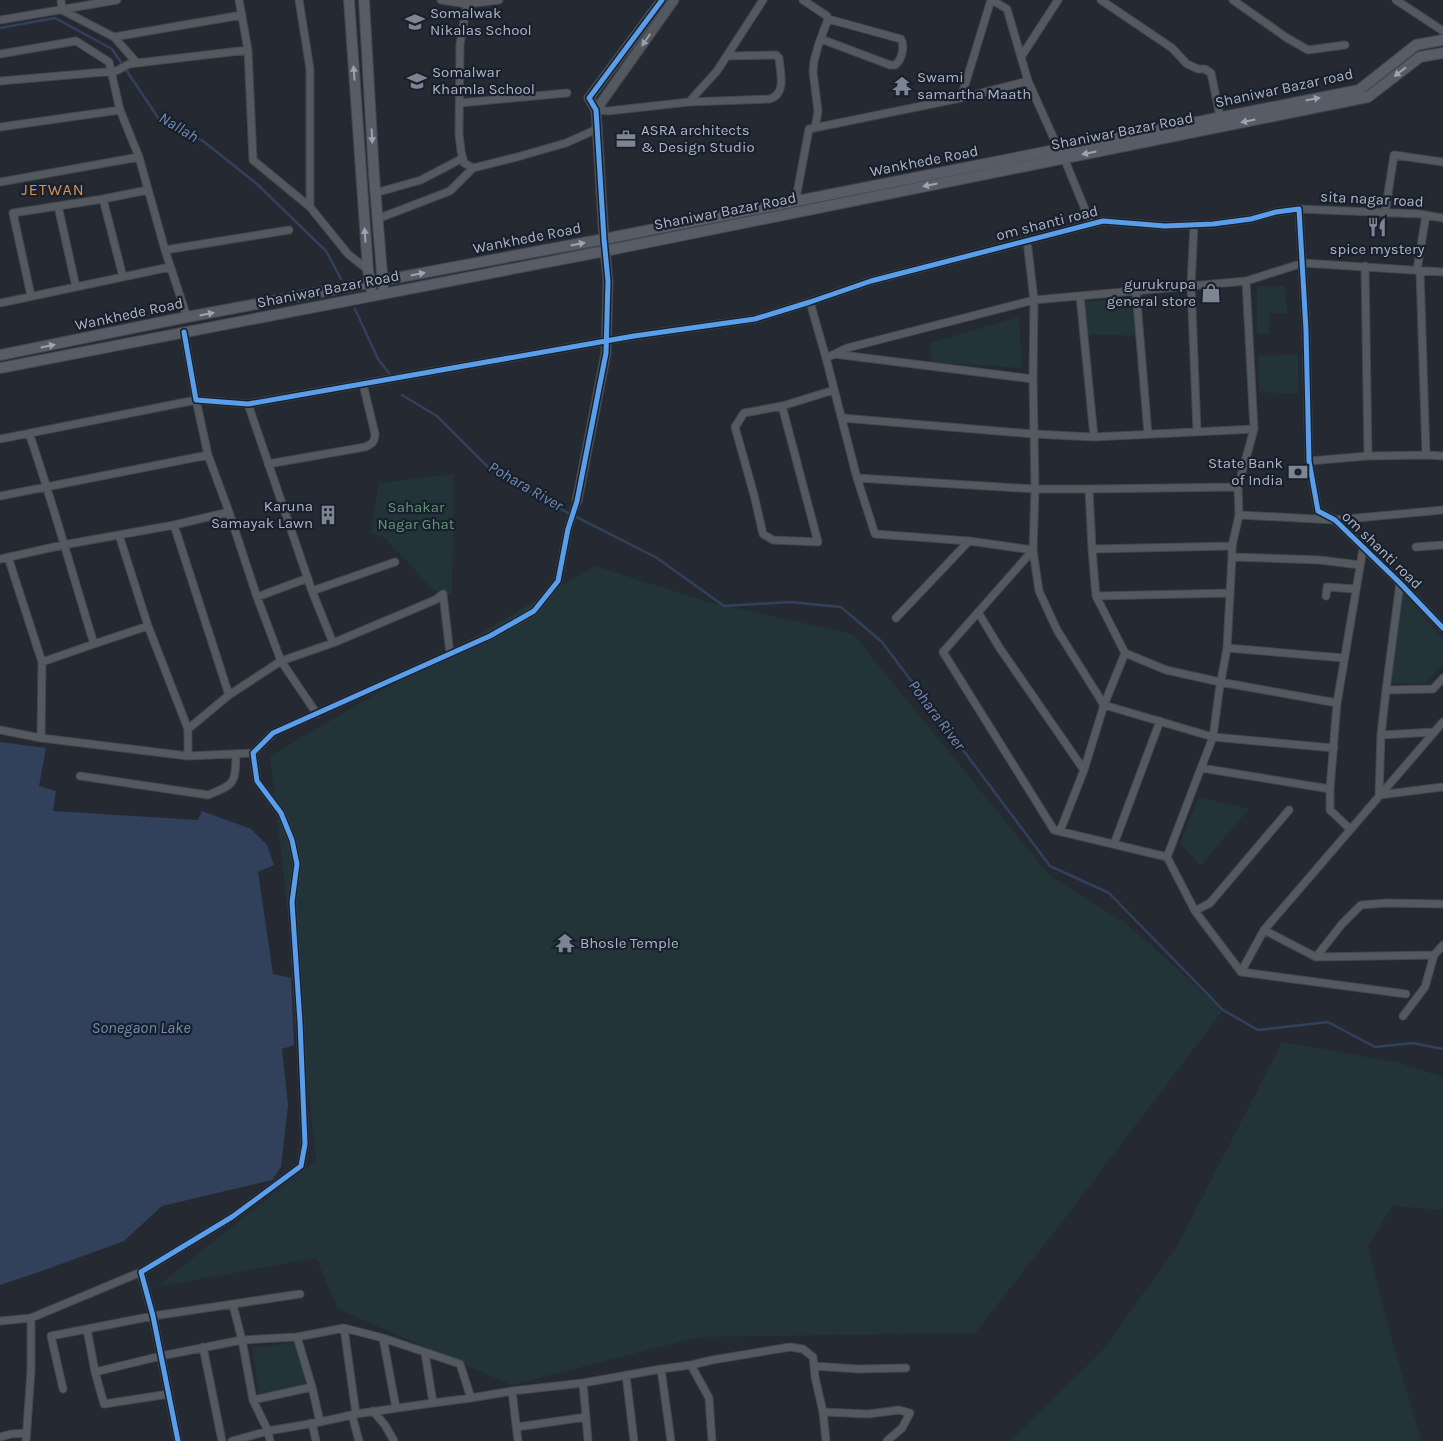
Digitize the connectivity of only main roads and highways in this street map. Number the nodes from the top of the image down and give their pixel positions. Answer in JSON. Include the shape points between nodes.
{"nodes":[{"id":1,"x":349,"y":0,"type":"edge"},
{"id":2,"x":364,"y":0,"type":"edge"},
{"id":3,"x":1443,"y":40,"type":"edge"},
{"id":4,"x":1443,"y":53,"type":"edge"},
{"id":5,"x":1221,"y":122,"type":"junction"},
{"id":6,"x":1062,"y":154,"type":"junction"},
{"id":7,"x":382,"y":281,"type":"junction"},
{"id":8,"x":370,"y":283,"type":"junction"},
{"id":9,"x":384,"y":294,"type":"junction"},
{"id":10,"x":372,"y":296,"type":"junction"},
{"id":11,"x":0,"y":355,"type":"edge"},
{"id":12,"x":0,"y":368,"type":"edge"}],
"edges":[{"from":8,"to":1,"type":"main road","one_way":true},
{"from":2,"to":7,"type":"main road","one_way":true},
{"from":5,"to":3,"type":"main road","name":"Shaniwar Bazar road","one_way":true,"via":[[1359,90],[1416,45]]},
{"from":4,"to":5,"type":"main road","name":"Shaniwar Bazar Road","one_way":true,"via":[[1420,57],[1368,97]]},
{"from":5,"to":6,"type":"main road","name":"Shaniwar Bazar road"},
{"from":7,"to":6,"type":"main road","name":"Wankhede Road","one_way":true},
{"from":6,"to":9,"type":"main road","name":"Shaniwar Bazar Road","one_way":true,"via":[[605,251]]},
{"from":7,"to":8,"type":"main road","name":"Wankhede Road"},
{"from":7,"to":9,"type":"main road"},
{"from":8,"to":10,"type":"main road"},
{"from":11,"to":8,"type":"main road","name":"Wankhede Road","one_way":true},
{"from":9,"to":10,"type":"main road","name":"Shaniwar Bazar Road"},
{"from":10,"to":12,"type":"main road","name":"Shaniwar Bazar Road"}]}
